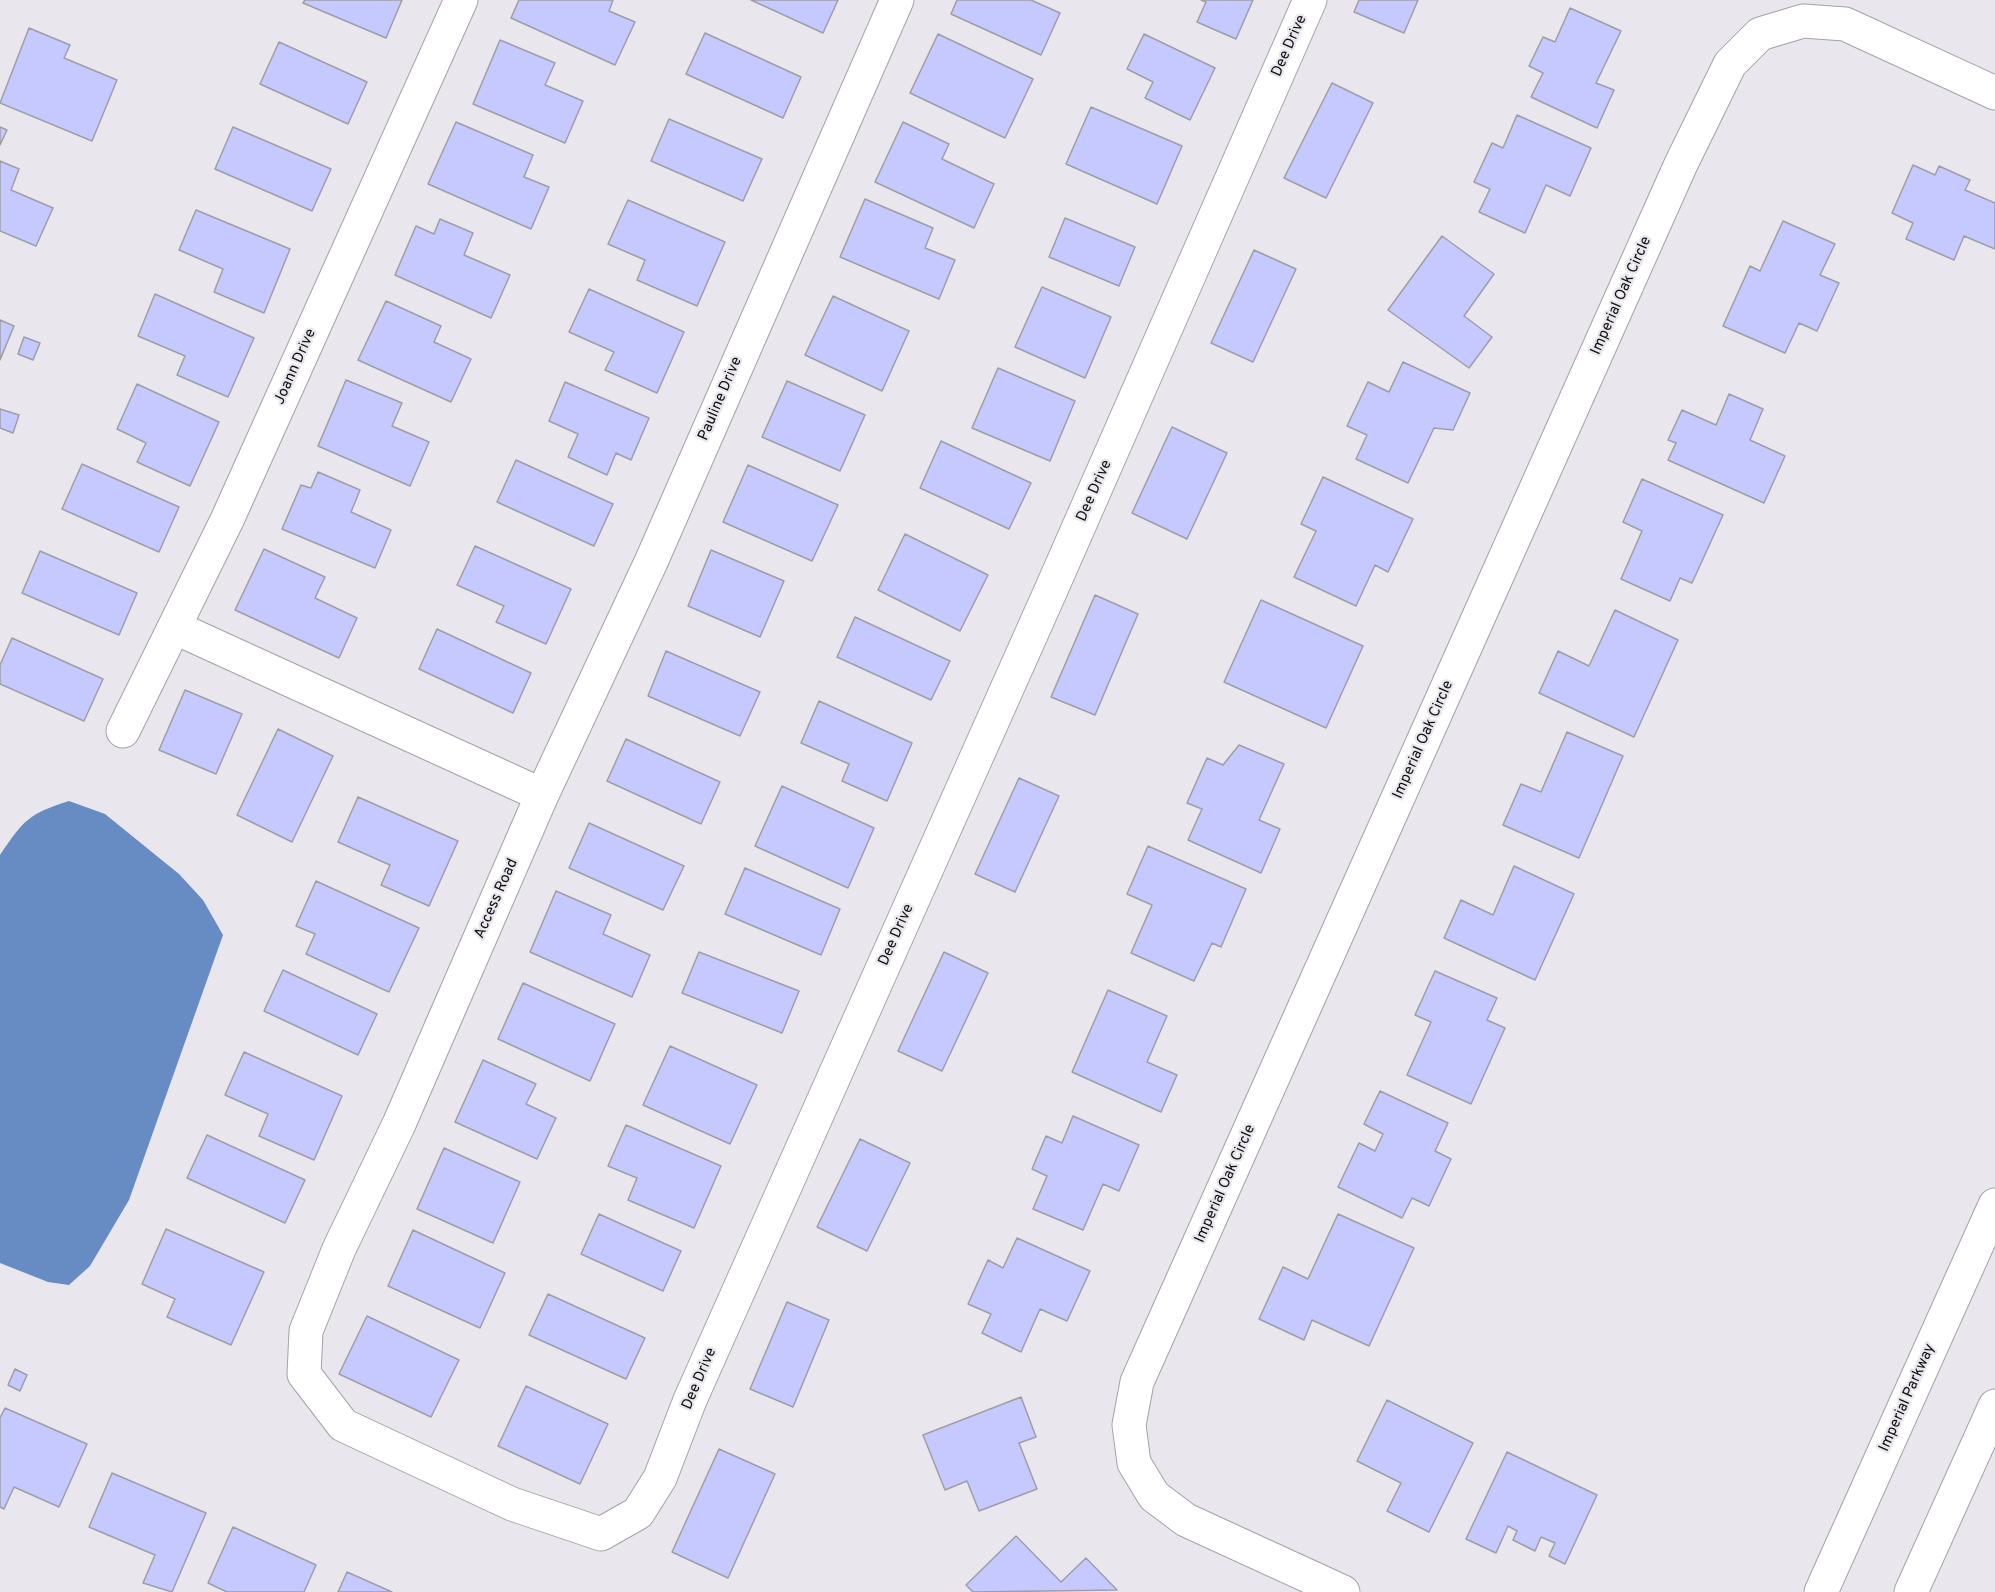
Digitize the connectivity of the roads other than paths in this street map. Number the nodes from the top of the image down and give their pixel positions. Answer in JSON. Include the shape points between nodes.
{"nodes":[{"id":1,"x":461,"y":0,"type":"edge"},
{"id":2,"x":897,"y":0,"type":"edge"},
{"id":3,"x":1310,"y":0,"type":"edge"},
{"id":4,"x":1995,"y":93,"type":"edge"},
{"id":5,"x":176,"y":628,"type":"junction"},
{"id":6,"x":123,"y":731,"type":"dead end"},
{"id":7,"x":542,"y":795,"type":"junction"},
{"id":8,"x":1995,"y":1204,"type":"edge"},
{"id":9,"x":304,"y":1374,"type":"joint"},
{"id":10,"x":1995,"y":1406,"type":"edge"},
{"id":11,"x":1343,"y":1592,"type":"edge"},
{"id":12,"x":1821,"y":1592,"type":"edge"},
{"id":13,"x":1911,"y":1592,"type":"edge"}],
"edges":[{"from":1,"to":5,"type":"street","name":"Joann Drive"},
{"from":2,"to":7,"type":"street","name":"Pauline Drive","via":[[651,562]]},
{"from":3,"to":9,"type":"street","name":"Dee Drive","via":[[695,1389],[660,1478],[638,1513],[601,1534],[512,1504],[343,1425]]},
{"from":4,"to":11,"type":"street","name":"Imperial Oak Circle","via":[[1845,24],[1803,21],[1760,34],[1731,64],[1681,164],[1137,1382],[1129,1425],[1134,1463],[1154,1496],[1186,1520]]},
{"from":5,"to":6,"type":"street","name":"Joann Drive"},
{"from":5,"to":7,"type":"street"},
{"from":7,"to":9,"type":"street","name":"Access Road","via":[[399,1124],[339,1249],[306,1331]]},
{"from":8,"to":12,"type":"street","name":"Imperial Parkway"},
{"from":10,"to":13,"type":"street"}]}
